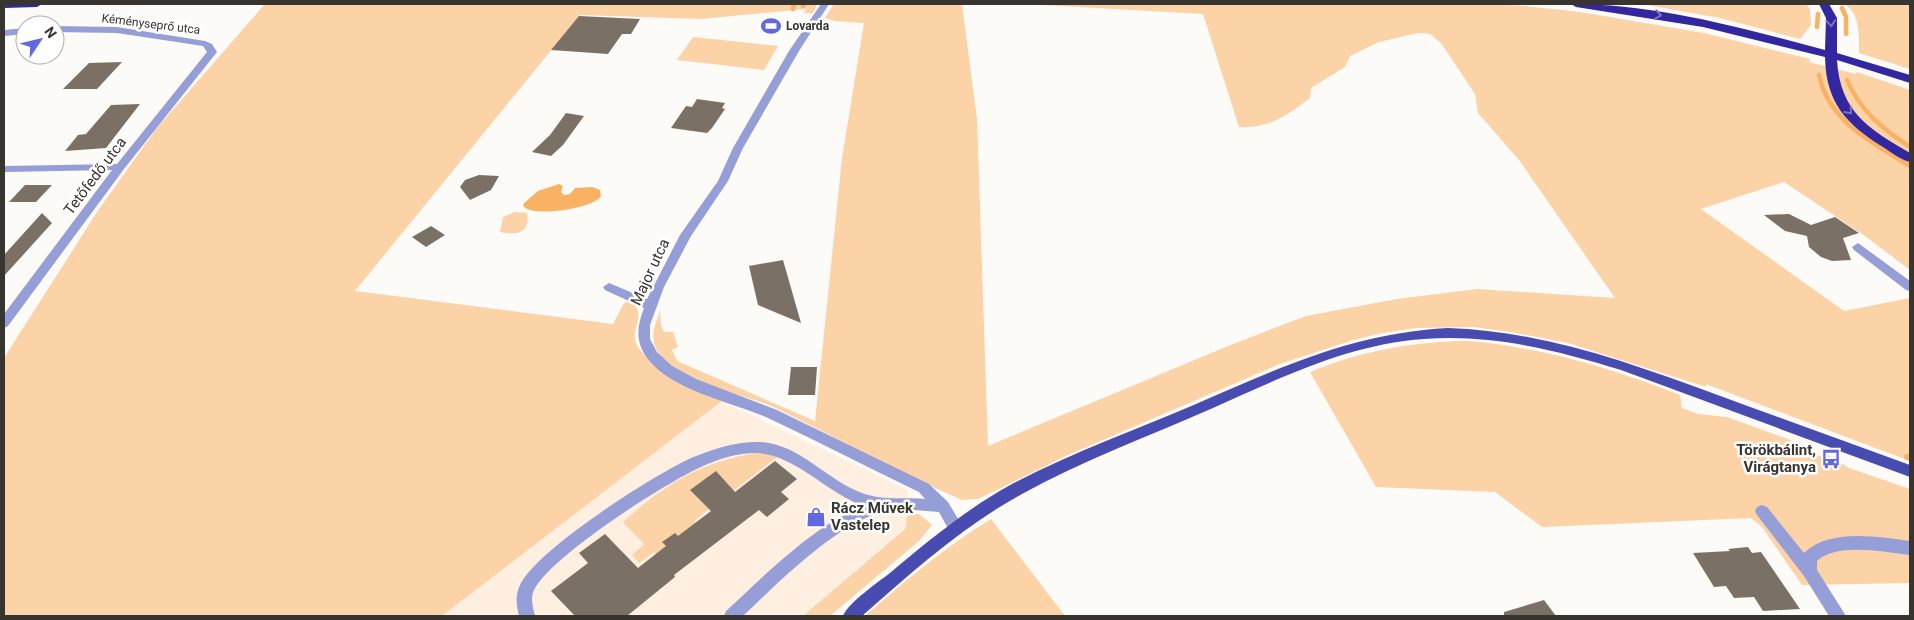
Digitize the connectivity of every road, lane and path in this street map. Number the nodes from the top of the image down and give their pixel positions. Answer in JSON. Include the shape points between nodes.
{"nodes":[{"id":1,"x":37,"y":4,"type":"edge"},
{"id":2,"x":825,"y":4,"type":"edge"},
{"id":3,"x":1576,"y":4,"type":"edge"},
{"id":4,"x":1824,"y":4,"type":"edge"},
{"id":5,"x":4,"y":6,"type":"edge"},
{"id":6,"x":65,"y":29,"type":"edge"},
{"id":7,"x":211,"y":48,"type":"joint"},
{"id":8,"x":1910,"y":79,"type":"edge"},
{"id":9,"x":1910,"y":158,"type":"edge"},
{"id":10,"x":120,"y":167,"type":"junction"},
{"id":11,"x":4,"y":169,"type":"edge"},
{"id":12,"x":1858,"y":247,"type":"dead end"},
{"id":13,"x":609,"y":287,"type":"dead end"},
{"id":14,"x":1910,"y":287,"type":"edge"},
{"id":15,"x":651,"y":306,"type":"junction"},
{"id":16,"x":4,"y":323,"type":"edge"},
{"id":17,"x":1910,"y":471,"type":"edge"},
{"id":18,"x":882,"y":505,"type":"junction"},
{"id":19,"x":942,"y":506,"type":"junction"},
{"id":20,"x":1762,"y":511,"type":"dead end"},
{"id":21,"x":956,"y":528,"type":"junction"},
{"id":22,"x":1910,"y":548,"type":"edge"},
{"id":23,"x":1808,"y":571,"type":"junction"},
{"id":24,"x":526,"y":616,"type":"edge"},
{"id":25,"x":732,"y":616,"type":"edge"},
{"id":26,"x":850,"y":616,"type":"edge"},
{"id":27,"x":1838,"y":616,"type":"edge"}],
"edges":[{"from":1,"to":5,"type":"highway"},
{"from":2,"to":15,"type":"street","name":"Major utca","via":[[738,148],[723,181],[686,235]]},
{"from":3,"to":8,"type":"highway","one_way":true,"via":[[1713,25]]},
{"from":4,"to":9,"type":"highway","one_way":true,"via":[[1832,17],[1832,67],[1837,95],[1852,116],[1868,130]]},
{"from":6,"to":7,"type":"street","name":"Kéményseprő utca","via":[[117,30],[205,44]]},
{"from":7,"to":10,"type":"street","name":"Tetőfedő utca","via":[[211,55]]},
{"from":10,"to":11,"type":"street"},
{"from":10,"to":16,"type":"street","name":"Tetőfedő utca"},
{"from":12,"to":14,"type":"street"},
{"from":13,"to":15,"type":"street"},
{"from":15,"to":19,"type":"street","name":"Major utca","via":[[644,325],[644,339],[652,355],[667,369],[772,414],[924,488]]},
{"from":17,"to":21,"type":"main road","via":[[1578,352],[1497,335],[1430,334],[1390,338],[1358,346],[1267,379],[1050,473],[986,507]]},
{"from":18,"to":19,"type":"street"},
{"from":18,"to":24,"type":"street","via":[[847,493],[785,453],[762,448],[740,449],[713,456],[654,486],[540,568],[527,585],[523,600]]},
{"from":18,"to":25,"type":"street","via":[[864,511],[835,528]]},
{"from":19,"to":21,"type":"street","name":"Major utca"},
{"from":20,"to":23,"type":"street"},
{"from":21,"to":26,"type":"main road"},
{"from":22,"to":23,"type":"street","via":[[1846,544],[1820,548],[1808,558]]},
{"from":23,"to":27,"type":"street"}]}
